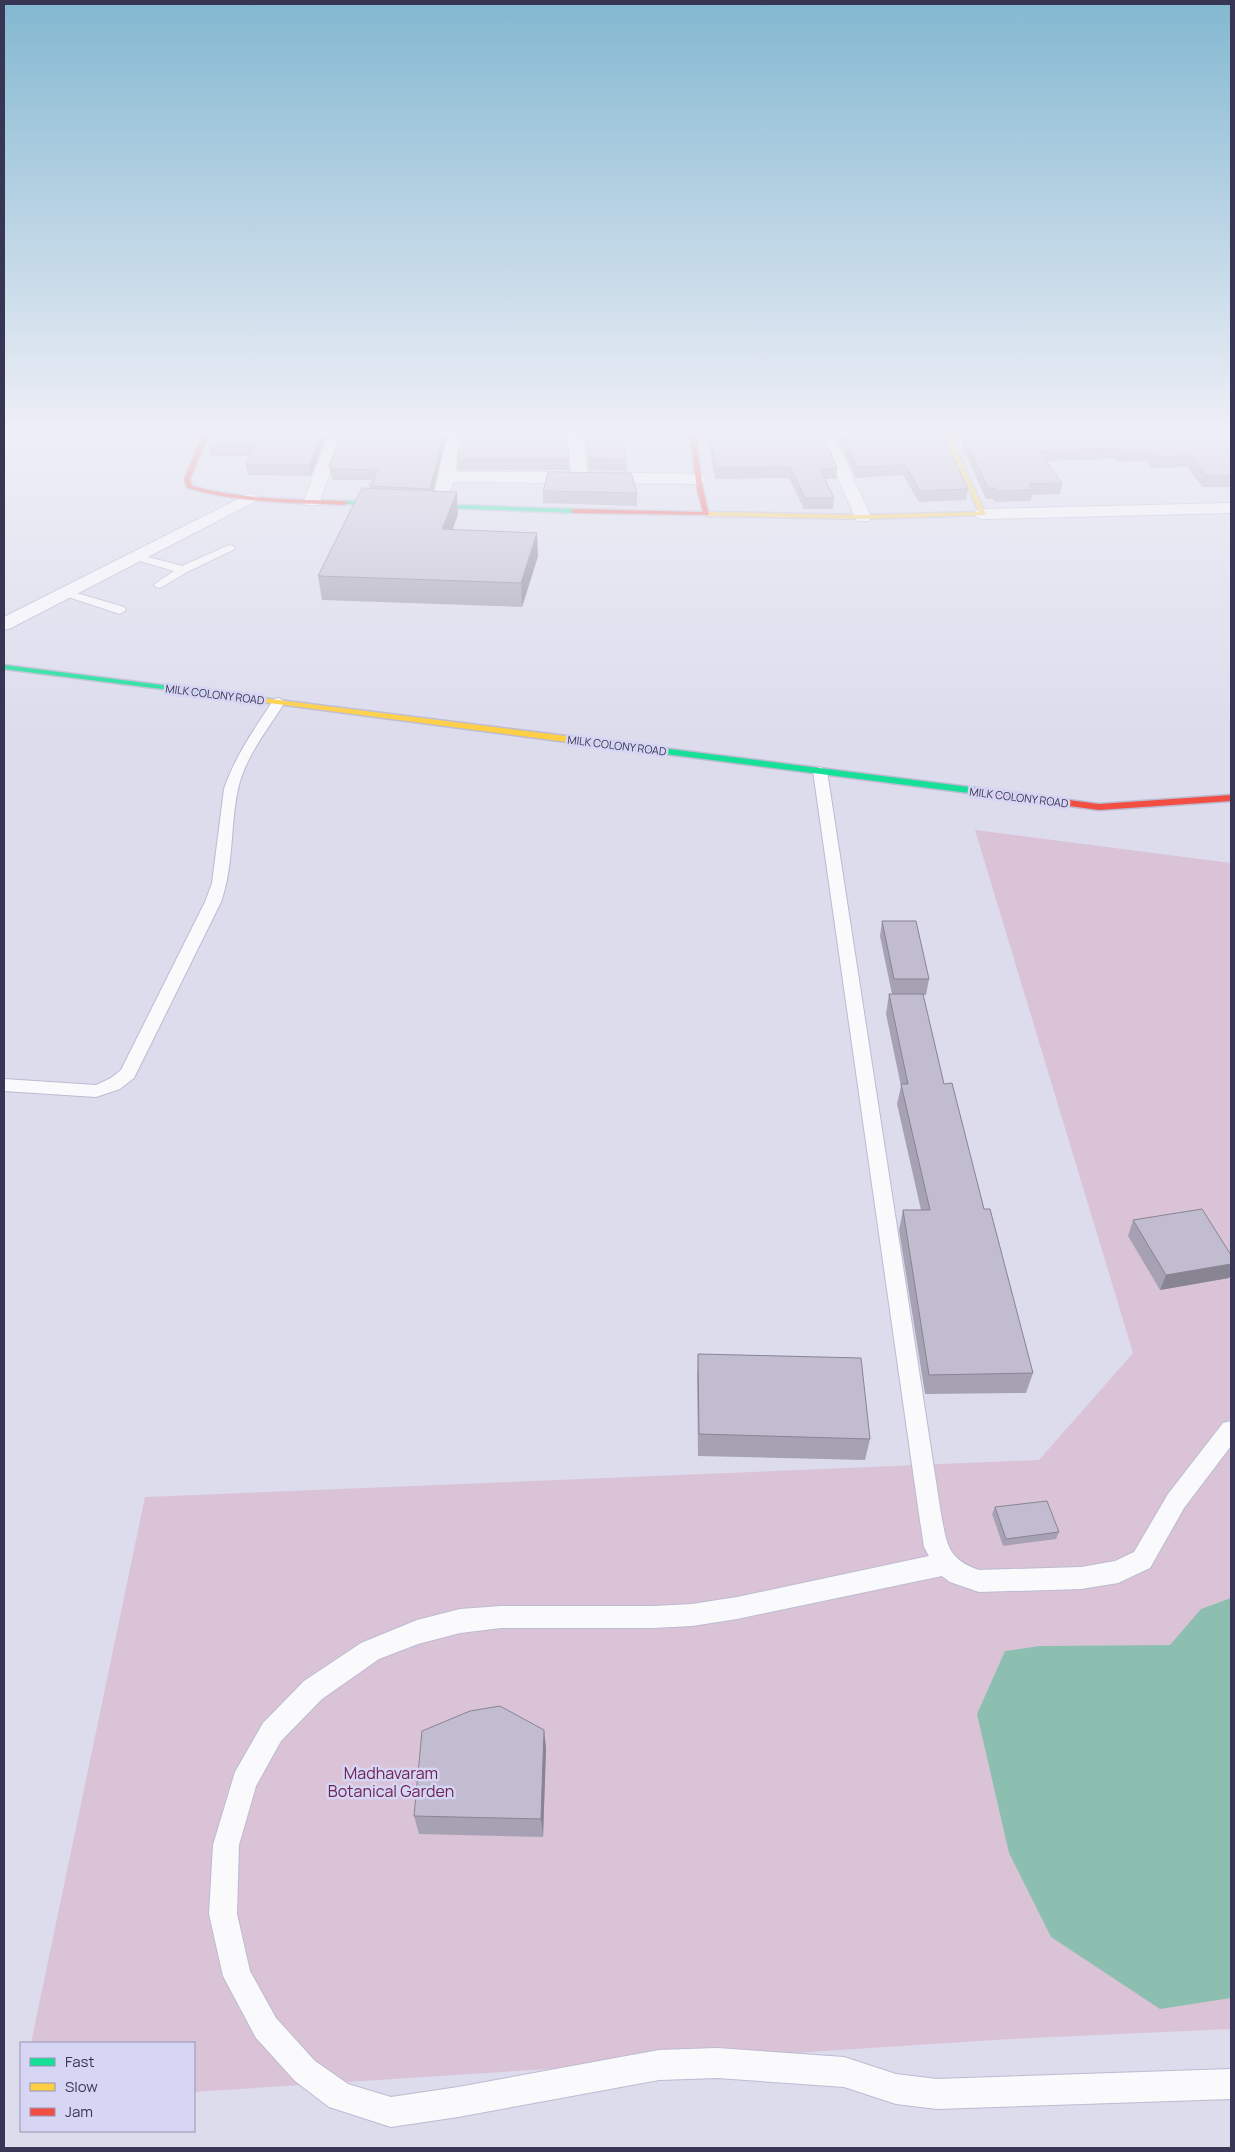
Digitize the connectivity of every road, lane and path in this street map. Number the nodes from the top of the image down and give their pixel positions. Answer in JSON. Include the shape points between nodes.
{"nodes":[{"id":1,"x":188,"y":530,"type":"edge"},
{"id":2,"x":229,"y":548,"type":"dead end"},
{"id":3,"x":137,"y":557,"type":"junction"},
{"id":4,"x":183,"y":570,"type":"junction"},
{"id":5,"x":160,"y":585,"type":"dead end"},
{"id":6,"x":66,"y":593,"type":"junction"},
{"id":7,"x":120,"y":610,"type":"dead end"},
{"id":8,"x":4,"y":624,"type":"edge"},
{"id":9,"x":4,"y":667,"type":"edge"},
{"id":10,"x":279,"y":702,"type":"junction"},
{"id":11,"x":820,"y":771,"type":"junction"},
{"id":12,"x":1231,"y":798,"type":"edge"},
{"id":13,"x":4,"y":1085,"type":"edge"},
{"id":14,"x":1231,"y":1429,"type":"edge"},
{"id":15,"x":945,"y":1564,"type":"junction"},
{"id":16,"x":1231,"y":2084,"type":"edge"}],
"edges":[{"from":1,"to":3,"type":"street"},
{"from":2,"to":4,"type":"lane"},
{"from":3,"to":4,"type":"lane"},
{"from":3,"to":6,"type":"street"},
{"from":4,"to":5,"type":"lane"},
{"from":6,"to":7,"type":"lane"},
{"from":6,"to":8,"type":"street"},
{"from":9,"to":10,"type":"street","name":"MILK COLONY ROAD"},
{"from":10,"to":11,"type":"street","name":"MILK COLONY ROAD"},
{"from":10,"to":13,"type":"lane","via":[[234,776],[220,883],[213,902],[128,1074],[108,1088],[91,1091]]},
{"from":11,"to":12,"type":"street","name":"MILK COLONY ROAD","via":[[1099,807]]},
{"from":11,"to":15,"type":"lane","via":[[930,1514],[936,1547]]},
{"from":14,"to":15,"type":"lane","via":[[1176,1501],[1142,1560],[1118,1572],[1081,1578],[979,1581],[958,1574]]},
{"from":15,"to":16,"type":"lane","via":[[692,1615],[460,1620],[417,1632],[370,1652],[313,1690],[272,1732],[244,1781],[226,1846],[223,1914],[237,1976],[266,2028],[305,2071],[340,2096],[391,2112],[669,2064],[716,2063],[844,2072],[896,2089],[937,2094]]}]}
